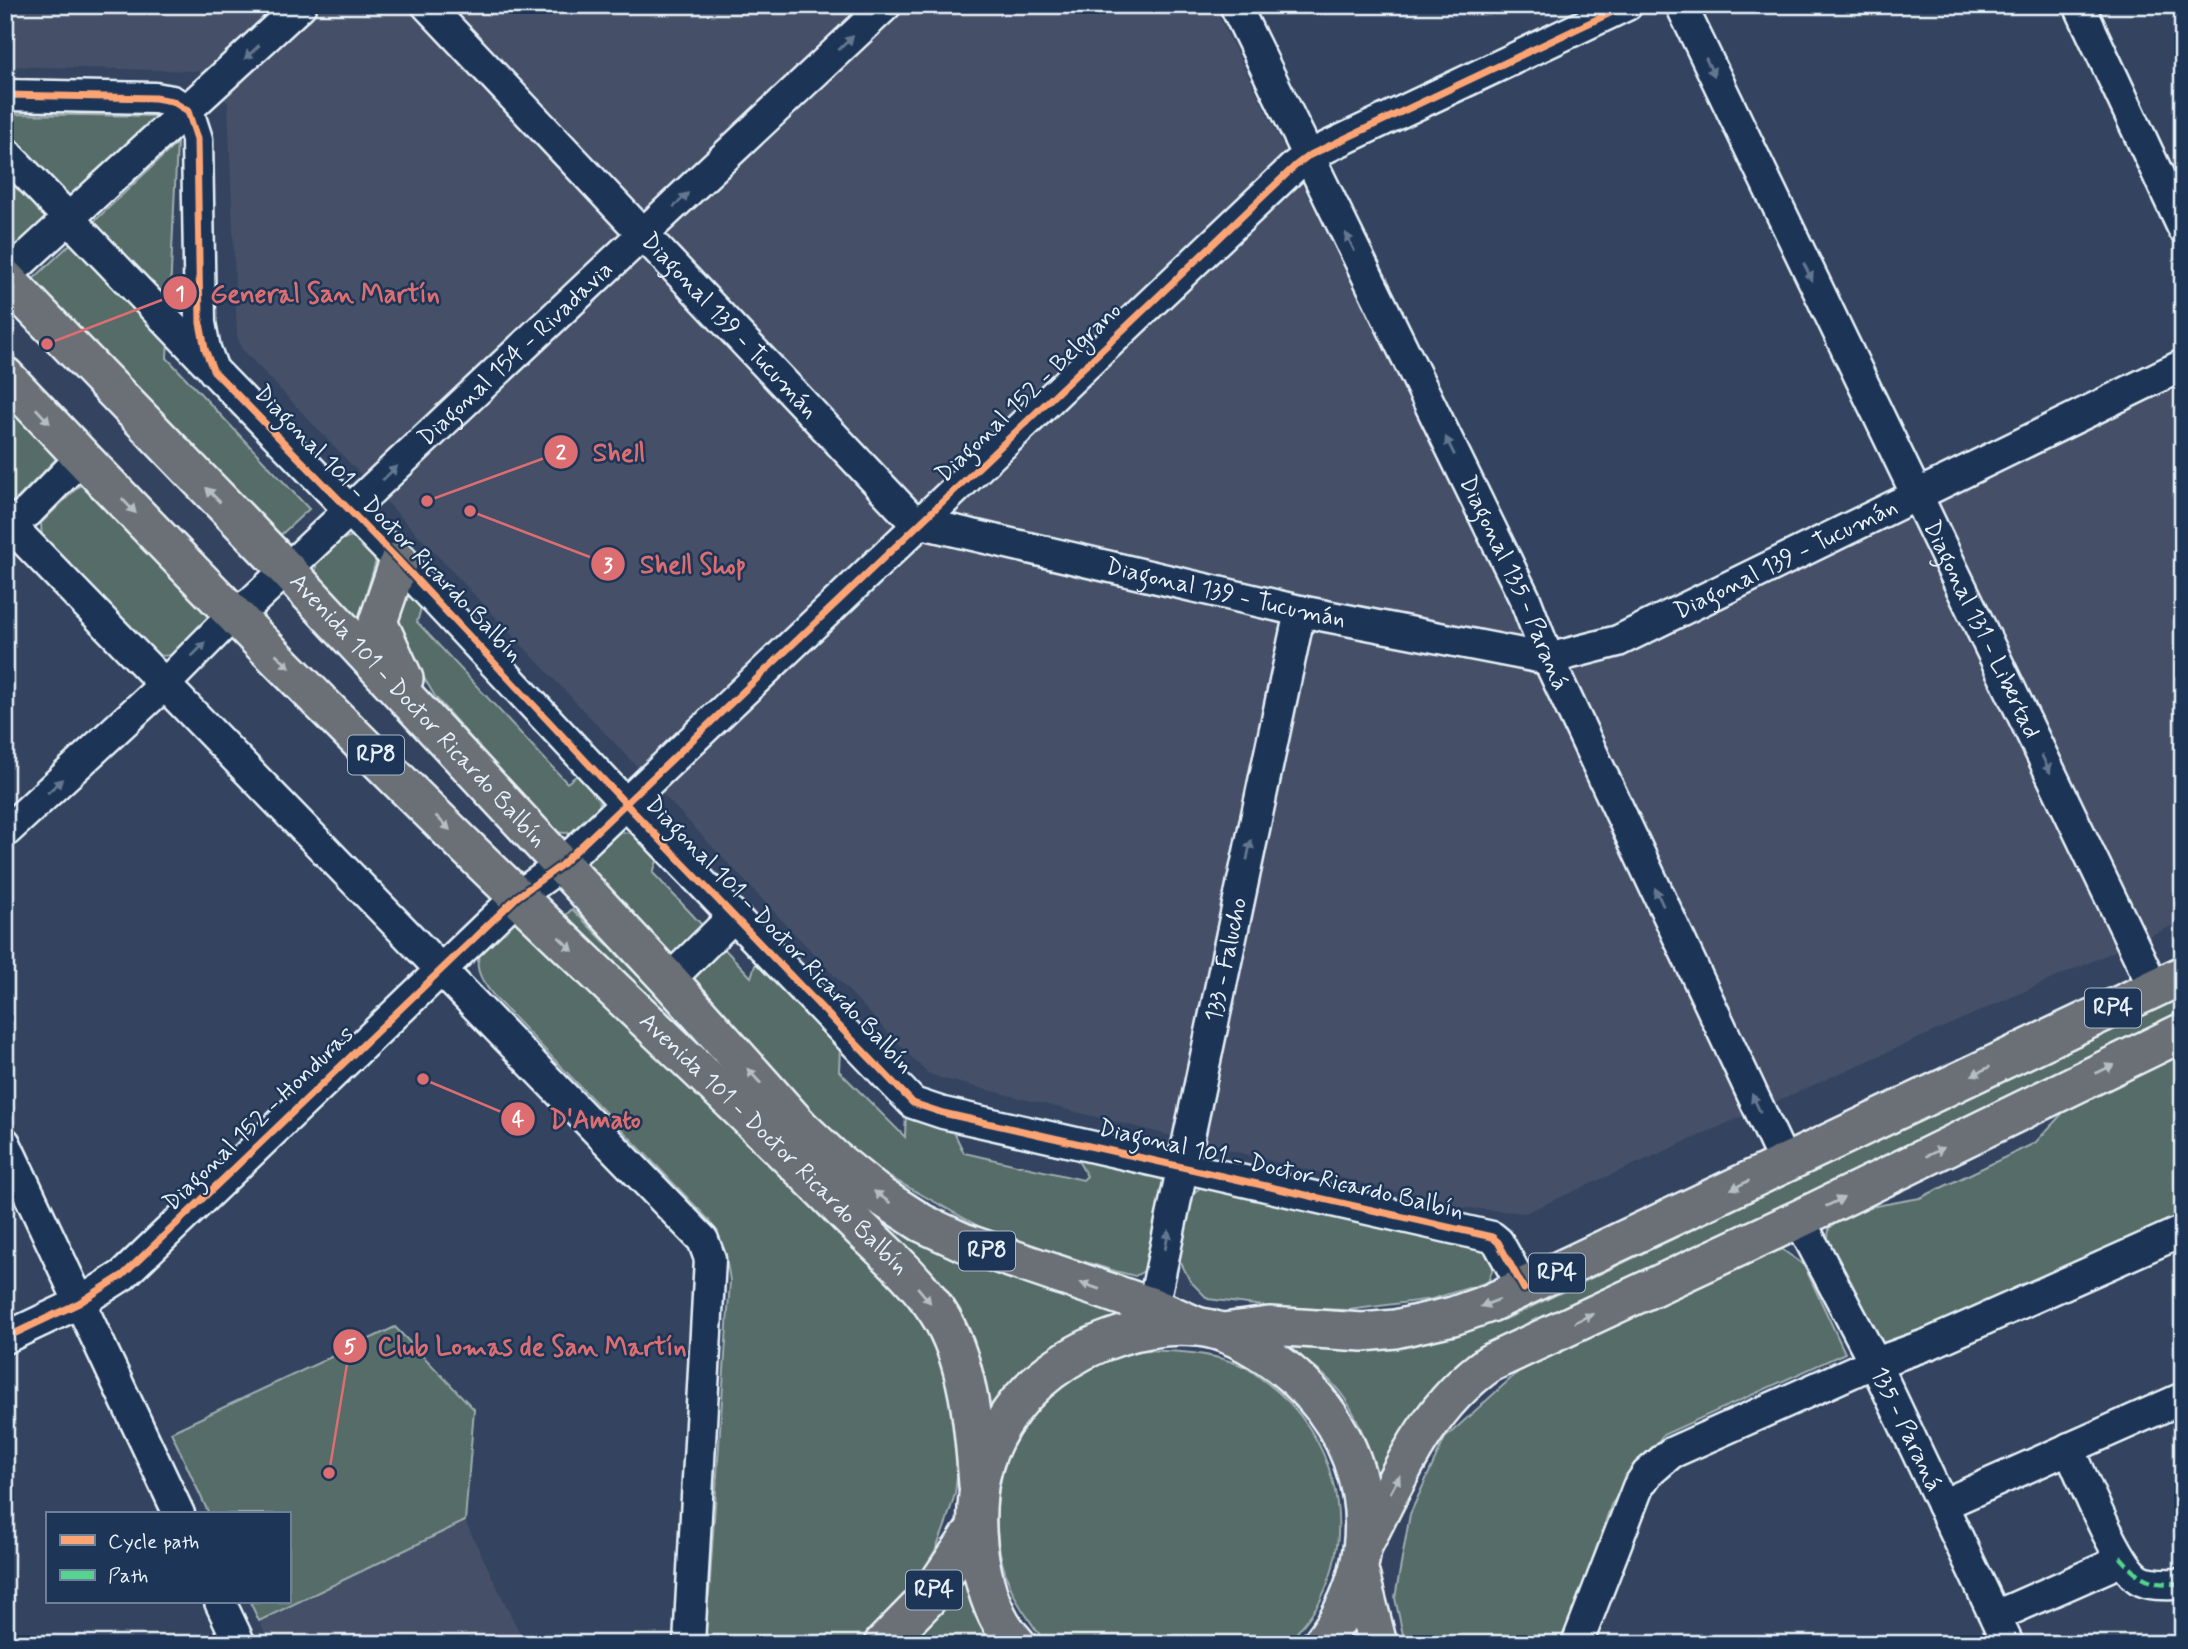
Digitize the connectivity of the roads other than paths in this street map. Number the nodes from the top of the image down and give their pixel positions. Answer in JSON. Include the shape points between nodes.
{"nodes":[{"id":1,"x":301,"y":5,"type":"edge"},
{"id":2,"x":427,"y":5,"type":"edge"},
{"id":3,"x":886,"y":5,"type":"edge"},
{"id":4,"x":1235,"y":5,"type":"edge"},
{"id":5,"x":1627,"y":5,"type":"edge"},
{"id":6,"x":1681,"y":5,"type":"edge"},
{"id":7,"x":2079,"y":5,"type":"edge"},
{"id":8,"x":5,"y":95,"type":"edge"},
{"id":9,"x":188,"y":111,"type":"junction"},
{"id":10,"x":5,"y":152,"type":"edge"},
{"id":11,"x":1308,"y":156,"type":"junction"},
{"id":12,"x":69,"y":218,"type":"junction"},
{"id":13,"x":2183,"y":228,"type":"edge"},
{"id":14,"x":645,"y":234,"type":"junction"},
{"id":15,"x":5,"y":278,"type":"edge"},
{"id":16,"x":2183,"y":365,"type":"edge"},
{"id":17,"x":213,"y":370,"type":"junction"},
{"id":18,"x":5,"y":376,"type":"edge"},
{"id":19,"x":82,"y":457,"type":"junction"},
{"id":20,"x":1915,"y":496,"type":"junction"},
{"id":21,"x":350,"y":510,"type":"junction"},
{"id":22,"x":7,"y":523,"type":"edge"},
{"id":23,"x":921,"y":523,"type":"junction"},
{"id":24,"x":399,"y":561,"type":"junction"},
{"id":25,"x":287,"y":570,"type":"junction"},
{"id":26,"x":1300,"y":611,"type":"junction"},
{"id":27,"x":235,"y":613,"type":"junction"},
{"id":28,"x":1548,"y":659,"type":"junction"},
{"id":29,"x":164,"y":685,"type":"junction"},
{"id":30,"x":412,"y":704,"type":"junction"},
{"id":31,"x":625,"y":803,"type":"junction"},
{"id":32,"x":5,"y":832,"type":"edge"},
{"id":33,"x":560,"y":866,"type":"junction"},
{"id":34,"x":517,"y":897,"type":"junction"},
{"id":35,"x":734,"y":916,"type":"junction"},
{"id":36,"x":442,"y":970,"type":"junction"},
{"id":37,"x":669,"y":981,"type":"junction"},
{"id":38,"x":2169,"y":981,"type":"edge"},
{"id":39,"x":2183,"y":1032,"type":"edge"},
{"id":40,"x":5,"y":1143,"type":"edge"},
{"id":41,"x":1785,"y":1164,"type":"junction"},
{"id":42,"x":1181,"y":1167,"type":"junction"},
{"id":43,"x":1800,"y":1219,"type":"junction"},
{"id":44,"x":2183,"y":1231,"type":"edge"},
{"id":45,"x":1524,"y":1289,"type":"junction"},
{"id":46,"x":79,"y":1303,"type":"junction"},
{"id":47,"x":1153,"y":1307,"type":"junction"},
{"id":48,"x":1211,"y":1330,"type":"junction"},
{"id":49,"x":5,"y":1338,"type":"edge"},
{"id":50,"x":1875,"y":1363,"type":"junction"},
{"id":51,"x":2183,"y":1398,"type":"edge"},
{"id":52,"x":2069,"y":1448,"type":"junction"},
{"id":53,"x":978,"y":1485,"type":"junction"},
{"id":54,"x":1942,"y":1505,"type":"junction"},
{"id":55,"x":178,"y":1512,"type":"edge"},
{"id":56,"x":975,"y":1529,"type":"junction"},
{"id":57,"x":1361,"y":1557,"type":"junction"},
{"id":58,"x":2120,"y":1557,"type":"junction"},
{"id":59,"x":2183,"y":1584,"type":"edge"},
{"id":60,"x":221,"y":1604,"type":"edge"},
{"id":61,"x":1996,"y":1616,"type":"junction"},
{"id":62,"x":240,"y":1644,"type":"edge"},
{"id":63,"x":689,"y":1644,"type":"edge"},
{"id":64,"x":883,"y":1644,"type":"edge"},
{"id":65,"x":1017,"y":1644,"type":"edge"},
{"id":66,"x":1321,"y":1644,"type":"edge"},
{"id":67,"x":1378,"y":1644,"type":"edge"},
{"id":68,"x":1577,"y":1644,"type":"edge"},
{"id":69,"x":2008,"y":1644,"type":"edge"}],
"edges":[{"from":1,"to":9,"type":"street","one_way":true},
{"from":2,"to":14,"type":"street","name":"Diagonal 139 - Tucumán"},
{"from":14,"to":3,"type":"street","name":"Diagonal 154 - Rivadavia","one_way":true},
{"from":4,"to":11,"type":"street","name":"Diagonal 135 - Paraná"},
{"from":5,"to":11,"type":"street","name":"Diagonal 152 - Belgrano"},
{"from":6,"to":20,"type":"street","name":"Diagonal 131 - Libertad","one_way":true},
{"from":7,"to":13,"type":"street"},
{"from":8,"to":9,"type":"street","via":[[155,99],[172,101]]},
{"from":9,"to":12,"type":"street"},
{"from":9,"to":17,"type":"street","name":"Diagonal 101 - Doctor Ricardo Balbín","via":[[197,139],[200,323]]},
{"from":10,"to":12,"type":"street","name":"Diagonal 101 - Doctor Ricardo Balbín"},
{"from":11,"to":23,"type":"street","name":"Diagonal 152 - Belgrano"},
{"from":28,"to":11,"type":"street","name":"Diagonal 135 - Paraná","one_way":true,"via":[[1525,599]]},
{"from":12,"to":15,"type":"street"},
{"from":12,"to":17,"type":"street","name":"Diagonal 101 - Doctor Ricardo Balbín"},
{"from":21,"to":14,"type":"street","name":"Diagonal 154 - Rivadavia","one_way":true},
{"from":14,"to":23,"type":"street","name":"Diagonal 139 - Tucumán","via":[[908,515]]},
{"from":25,"to":15,"type":"main road","name":"Avenida 101 - Doctor Ricardo Balbín","number":"RP8","one_way":true},
{"from":16,"to":20,"type":"street","name":"Diagonal 139 - Tucumán"},
{"from":17,"to":21,"type":"street","name":"Diagonal 101 - Doctor Ricardo Balbín"},
{"from":18,"to":19,"type":"main road","name":"Avenida 101 - Doctor Ricardo Balbín","number":"RP8","one_way":true},
{"from":19,"to":22,"type":"street","via":[[28,512]]},
{"from":19,"to":27,"type":"main road","name":"Avenida 101 - Doctor Ricardo Balbín","number":"RP8","one_way":true},
{"from":20,"to":28,"type":"street","name":"Diagonal 139 - Tucumán","via":[[1618,641]]},
{"from":20,"to":38,"type":"street","name":"Diagonal 131 - Libertad","one_way":true},
{"from":21,"to":24,"type":"street","name":"Diagonal 101 - Doctor Ricardo Balbín"},
{"from":21,"to":25,"type":"street","name":"Diagonal 154 - Rivadavia"},
{"from":22,"to":29,"type":"street"},
{"from":23,"to":26,"type":"street","name":"Diagonal 139 - Tucumán"},
{"from":23,"to":31,"type":"street","name":"Diagonal 152 - Belgrano"},
{"from":24,"to":30,"type":"main road","via":[[378,622]]},
{"from":24,"to":31,"type":"street","name":"Diagonal 101 - Doctor Ricardo Balbín"},
{"from":25,"to":27,"type":"street","name":"Diagonal 154 - Rivadavia"},
{"from":25,"to":30,"type":"main road","name":"Avenida 101 - Doctor Ricardo Balbín","number":"RP8"},
{"from":26,"to":28,"type":"street","name":"Diagonal 139 - Tucumán"},
{"from":42,"to":26,"type":"street","name":"133 - Falucho","one_way":true},
{"from":29,"to":27,"type":"street","name":"Diagonal 154 - Rivadavia","one_way":true},
{"from":27,"to":34,"type":"main road","name":"Avenida 101 - Doctor Ricardo Balbín","number":"RP8","one_way":true},
{"from":41,"to":28,"type":"street","name":"Diagonal 135 - Paraná","one_way":true},
{"from":32,"to":29,"type":"street","name":"Diagonal 154 - Rivadavia","one_way":true},
{"from":29,"to":36,"type":"street"},
{"from":30,"to":33,"type":"main road","name":"Avenida 101 - Doctor Ricardo Balbín","number":"RP8"},
{"from":31,"to":33,"type":"street","name":"Diagonal 152 - Belgrano"},
{"from":31,"to":35,"type":"street","name":"Diagonal 101 - Doctor Ricardo Balbín"},
{"from":33,"to":34,"type":"street","name":"Diagonal 152 - Belgrano"},
{"from":33,"to":37,"type":"main road","name":"Avenida 101 - Doctor Ricardo Balbín","number":"RP8"},
{"from":34,"to":36,"type":"street","name":"Diagonal 152 - Honduras"},
{"from":34,"to":53,"type":"main road","name":"Avenida 101 - Doctor Ricardo Balbín","number":"RP8","one_way":true,"via":[[809,1176],[937,1310],[960,1363]]},
{"from":35,"to":37,"type":"street"},
{"from":35,"to":42,"type":"street","name":"Diagonal 101 - Doctor Ricardo Balbín","via":[[913,1103]]},
{"from":36,"to":46,"type":"street","name":"Diagonal 152 - Honduras","via":[[123,1275]]},
{"from":36,"to":63,"type":"street","via":[[704,1240],[710,1259]]},
{"from":47,"to":37,"type":"main road","name":"Avenida 101 - Doctor Ricardo Balbín","number":"RP8","one_way":true,"via":[[963,1242],[880,1196],[800,1126]]},
{"from":38,"to":41,"type":"main road","number":"RP4","one_way":true},
{"from":43,"to":39,"type":"main road","number":"RP4","one_way":true},
{"from":40,"to":46,"type":"street"},
{"from":41,"to":45,"type":"main road","number":"RP4","one_way":true},
{"from":42,"to":45,"type":"street","name":"Diagonal 101 - Doctor Ricardo Balbín","via":[[1492,1237]]},
{"from":47,"to":42,"type":"street","name":"133 - Falucho","one_way":true},
{"from":43,"to":50,"type":"street","name":"135 - Paraná"},
{"from":57,"to":43,"type":"main road","number":"RP4","one_way":true,"via":[[1422,1434],[1447,1399],[1472,1376],[1522,1347]]},
{"from":44,"to":50,"type":"street","via":[[1931,1343]]},
{"from":45,"to":48,"type":"main road","number":"RP4","one_way":true,"via":[[1453,1316],[1395,1329],[1363,1332],[1269,1326]]},
{"from":46,"to":49,"type":"street","name":"Diagonal 152 - Honduras"},
{"from":46,"to":55,"type":"street"},
{"from":47,"to":48,"type":"main road","name":"Avenida 101 - Doctor Ricardo Balbín","number":"RP8"},
{"from":48,"to":53,"type":"main road","number":"RP4","via":[[1160,1327],[1077,1352],[1031,1386],[997,1432]]},
{"from":48,"to":57,"type":"main road","number":"RP4","via":[[1269,1357],[1304,1383],[1333,1417],[1352,1457],[1360,1489]]},
{"from":50,"to":54,"type":"street","name":"135 - Paraná"},
{"from":50,"to":68,"type":"street","via":[[1659,1462],[1638,1488]]},
{"from":51,"to":52,"type":"street"},
{"from":52,"to":54,"type":"street"},
{"from":52,"to":58,"type":"street"},
{"from":53,"to":56,"type":"main road","number":"RP4"},
{"from":54,"to":61,"type":"street","name":"135 - Paraná"},
{"from":56,"to":64,"type":"main road","number":"RP4","via":[[928,1598]]},
{"from":56,"to":65,"type":"main road","number":"RP4","via":[[985,1586]]},
{"from":57,"to":66,"type":"main road","number":"RP4","via":[[1339,1622]]},
{"from":57,"to":67,"type":"main road"},
{"from":58,"to":59,"type":"street","via":[[2139,1578]]},
{"from":58,"to":61,"type":"street","via":[[2116,1563]]},
{"from":60,"to":62,"type":"street"},
{"from":61,"to":69,"type":"street","name":"135 - Paraná"}]}
